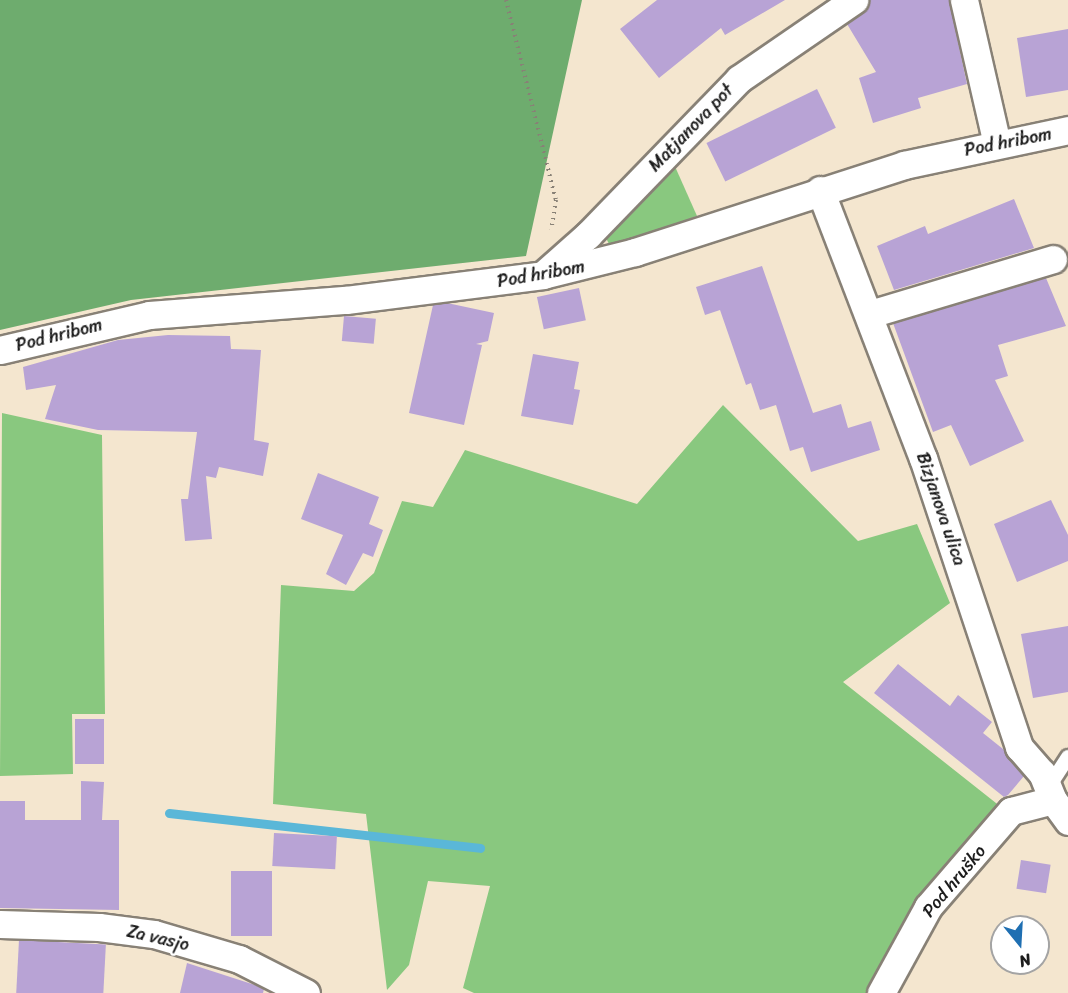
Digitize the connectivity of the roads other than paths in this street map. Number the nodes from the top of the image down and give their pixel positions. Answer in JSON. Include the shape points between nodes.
{"nodes":[{"id":1,"x":854,"y":0,"type":"edge"},
{"id":2,"x":964,"y":0,"type":"edge"},
{"id":3,"x":1068,"y":130,"type":"edge"},
{"id":4,"x":997,"y":144,"type":"junction"},
{"id":5,"x":820,"y":190,"type":"junction"},
{"id":6,"x":1053,"y":259,"type":"dead end"},
{"id":7,"x":543,"y":275,"type":"junction"},
{"id":8,"x":870,"y":314,"type":"junction"},
{"id":9,"x":0,"y":350,"type":"edge"},
{"id":10,"x":1068,"y":757,"type":"edge"},
{"id":11,"x":1056,"y":803,"type":"edge"},
{"id":12,"x":0,"y":924,"type":"edge"},
{"id":13,"x":306,"y":993,"type":"edge"},
{"id":14,"x":880,"y":993,"type":"edge"}],
"edges":[{"from":1,"to":7,"type":"street","name":"Matjanova pot","via":[[739,79],[588,235]]},
{"from":2,"to":4,"type":"street"},
{"from":3,"to":4,"type":"street","name":"Pod hribom"},
{"from":4,"to":5,"type":"street","name":"Pod hribom","via":[[904,165]]},
{"from":5,"to":7,"type":"street","name":"Pod hribom","via":[[635,252]]},
{"from":5,"to":8,"type":"street","name":"Bizjanova ulica"},
{"from":6,"to":8,"type":"street"},
{"from":7,"to":9,"type":"street","name":"Pod hribom","via":[[346,300],[149,315]]},
{"from":8,"to":11,"type":"street","name":"Bizjanova ulica","via":[[955,549],[1019,747],[1042,773]]},
{"from":10,"to":11,"type":"lane"},
{"from":11,"to":14,"type":"street","name":"Pod hruško","via":[[1011,812],[928,907]]},
{"from":12,"to":13,"type":"street","name":"Za vasjo","via":[[99,927],[154,934],[239,959]]}]}
